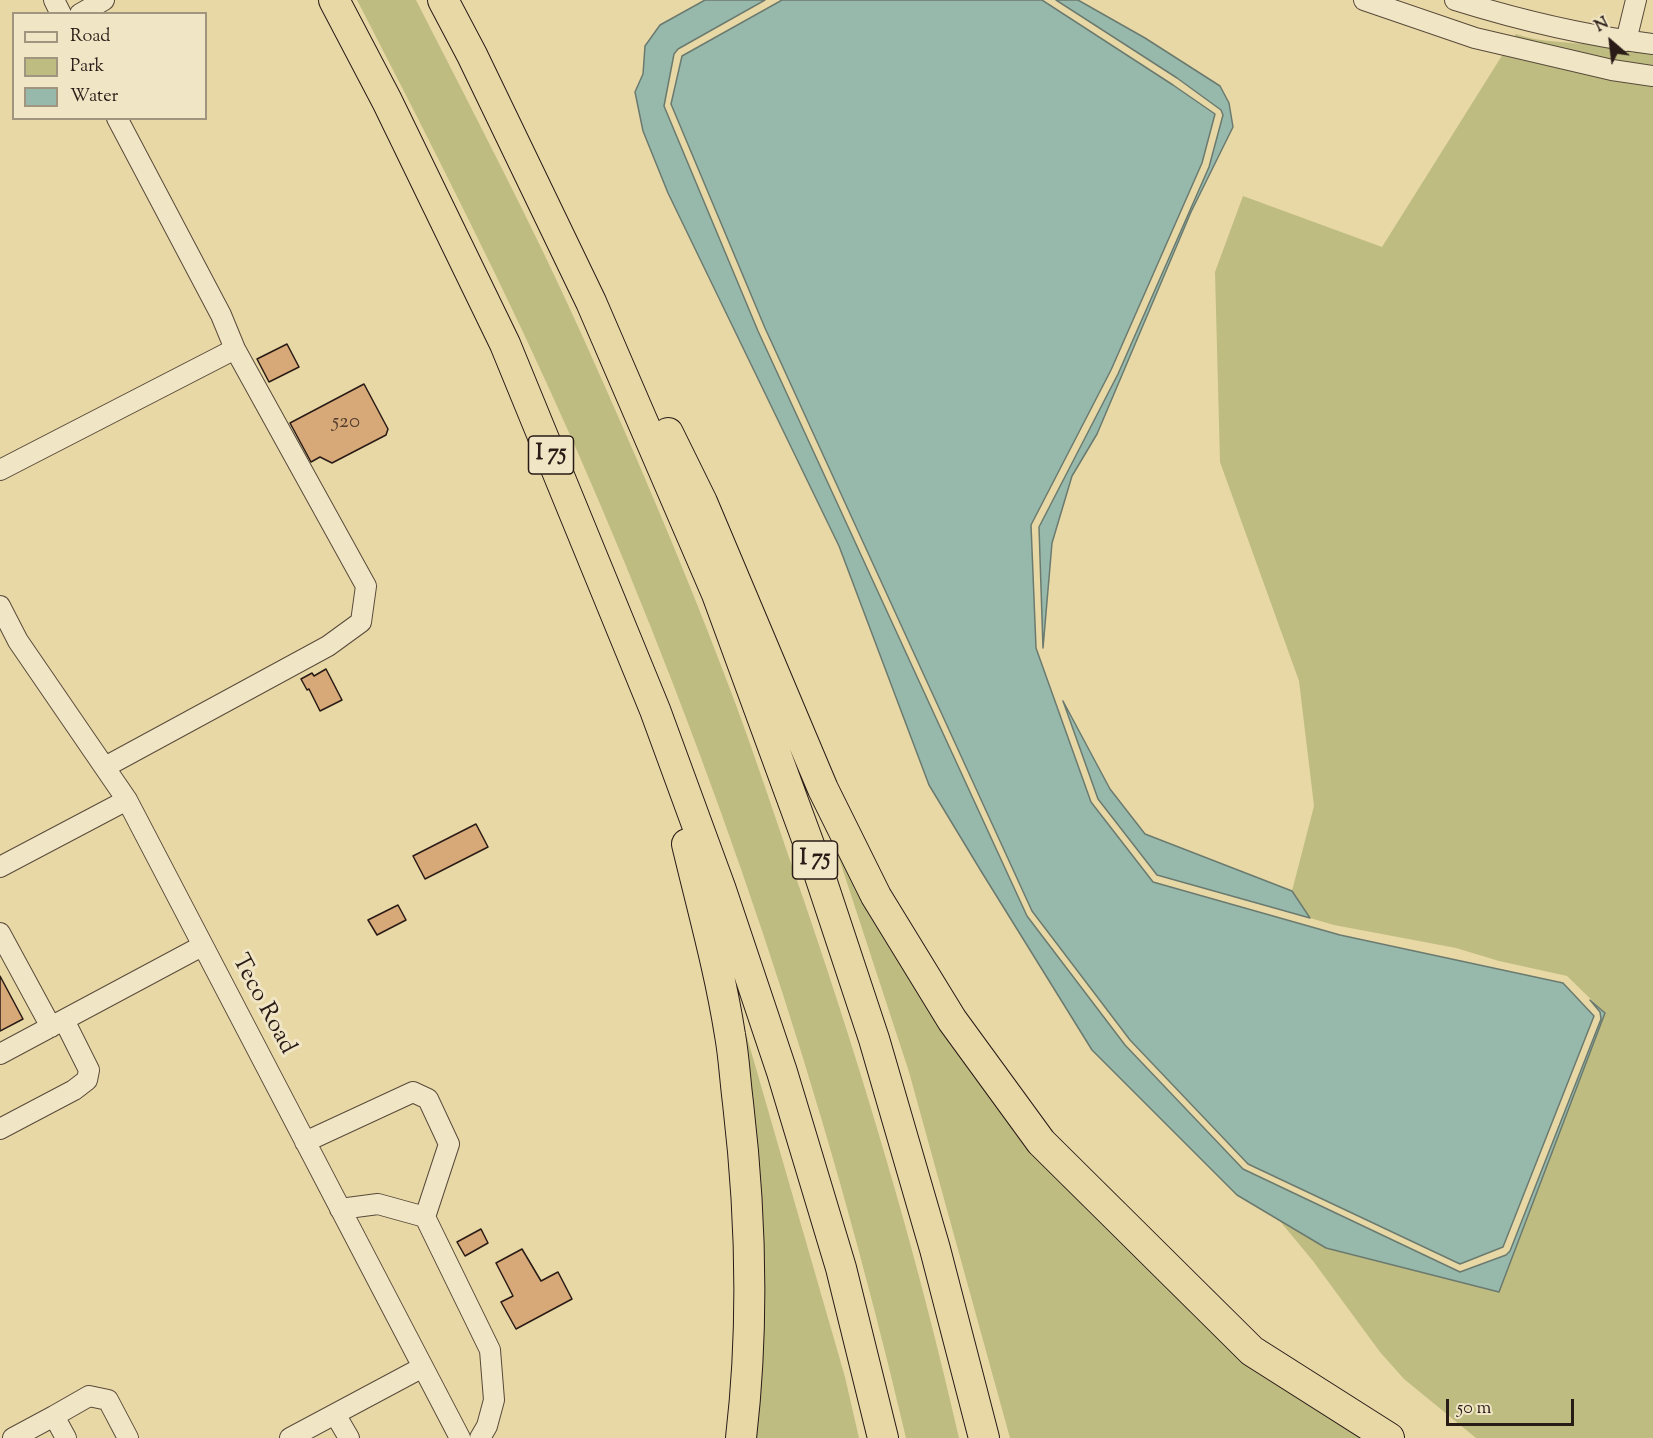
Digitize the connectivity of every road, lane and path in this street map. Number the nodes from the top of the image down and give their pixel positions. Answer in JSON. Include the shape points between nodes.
{"nodes":[{"id":1,"x":104,"y":0,"type":"edge"},
{"id":2,"x":334,"y":0,"type":"edge"},
{"id":3,"x":443,"y":0,"type":"edge"},
{"id":4,"x":1364,"y":0,"type":"edge"},
{"id":5,"x":1455,"y":0,"type":"edge"},
{"id":6,"x":1636,"y":0,"type":"edge"},
{"id":7,"x":83,"y":12,"type":"edge"},
{"id":8,"x":1626,"y":41,"type":"junction"},
{"id":9,"x":1653,"y":44,"type":"edge"},
{"id":10,"x":1653,"y":76,"type":"edge"},
{"id":11,"x":118,"y":120,"type":"edge"},
{"id":12,"x":591,"y":302,"type":"junction"},
{"id":13,"x":235,"y":349,"type":"junction"},
{"id":14,"x":0,"y":470,"type":"edge"},
{"id":15,"x":1,"y":611,"type":"edge"},
{"id":16,"x":655,"y":710,"type":"junction"},
{"id":17,"x":105,"y":767,"type":"junction"},
{"id":18,"x":127,"y":800,"type":"junction"},
{"id":19,"x":0,"y":867,"type":"edge"},
{"id":20,"x":0,"y":933,"type":"edge"},
{"id":21,"x":202,"y":946,"type":"junction"},
{"id":22,"x":57,"y":1023,"type":"junction"},
{"id":23,"x":0,"y":1054,"type":"edge"},
{"id":24,"x":0,"y":1129,"type":"edge"},
{"id":25,"x":305,"y":1142,"type":"junction"},
{"id":26,"x":340,"y":1209,"type":"junction"},
{"id":27,"x":425,"y":1217,"type":"junction"},
{"id":28,"x":423,"y":1367,"type":"junction"},
{"id":29,"x":335,"y":1414,"type":"junction"},
{"id":30,"x":54,"y":1416,"type":"junction"},
{"id":31,"x":13,"y":1438,"type":"edge"},
{"id":32,"x":66,"y":1438,"type":"edge"},
{"id":33,"x":128,"y":1438,"type":"edge"},
{"id":34,"x":290,"y":1438,"type":"edge"},
{"id":35,"x":349,"y":1438,"type":"edge"},
{"id":36,"x":460,"y":1438,"type":"edge"},
{"id":37,"x":480,"y":1438,"type":"edge"},
{"id":38,"x":741,"y":1438,"type":"edge"},
{"id":39,"x":883,"y":1438,"type":"edge"},
{"id":40,"x":984,"y":1438,"type":"edge"},
{"id":41,"x":1389,"y":1438,"type":"edge"}],
"edges":[{"from":1,"to":7,"type":"street"},
{"from":2,"to":16,"type":"highway","number":"I 75","via":[[505,344]]},
{"from":3,"to":12,"type":"highway","number":"I 75"},
{"from":4,"to":10,"type":"street","via":[[1475,38]]},
{"from":5,"to":8,"type":"street"},
{"from":6,"to":8,"type":"street"},
{"from":8,"to":9,"type":"street"},
{"from":11,"to":13,"type":"street"},
{"from":12,"to":40,"type":"highway","number":"I 75","via":[[717,594],[815,861],[874,1039],[929,1227]]},
{"from":12,"to":41,"type":"highway","via":[[652,402],[702,502],[823,789],[876,896],[952,1020],[1041,1143],[1252,1351]]},
{"from":13,"to":14,"type":"street"},
{"from":13,"to":17,"type":"street","via":[[366,586],[362,622],[328,646]]},
{"from":15,"to":17,"type":"street","name":"Teco Road"},
{"from":16,"to":38,"type":"highway","via":[[730,1035],[747,1216],[749,1303]]},
{"from":16,"to":39,"type":"highway","number":"I 75","via":[[782,1072],[841,1268]]},
{"from":17,"to":18,"type":"street","name":"Teco Road"},
{"from":18,"to":19,"type":"street"},
{"from":18,"to":21,"type":"street","name":"Teco Road"},
{"from":20,"to":22,"type":"street"},
{"from":21,"to":22,"type":"street"},
{"from":21,"to":25,"type":"street","name":"Teco Road"},
{"from":22,"to":23,"type":"street"},
{"from":22,"to":24,"type":"street","via":[[90,1070],[87,1080]]},
{"from":25,"to":26,"type":"street","name":"Teco Road"},
{"from":25,"to":27,"type":"street","via":[[413,1092],[428,1099],[449,1144]]},
{"from":26,"to":27,"type":"street","via":[[378,1204]]},
{"from":26,"to":28,"type":"street","name":"Teco Road"},
{"from":27,"to":37,"type":"street","via":[[490,1350],[494,1400]]},
{"from":28,"to":29,"type":"street"},
{"from":28,"to":36,"type":"street","name":"Teco Road"},
{"from":29,"to":34,"type":"street"},
{"from":29,"to":35,"type":"street"},
{"from":30,"to":31,"type":"street"},
{"from":30,"to":32,"type":"street"},
{"from":30,"to":33,"type":"street","via":[[89,1396],[108,1400]]}]}
